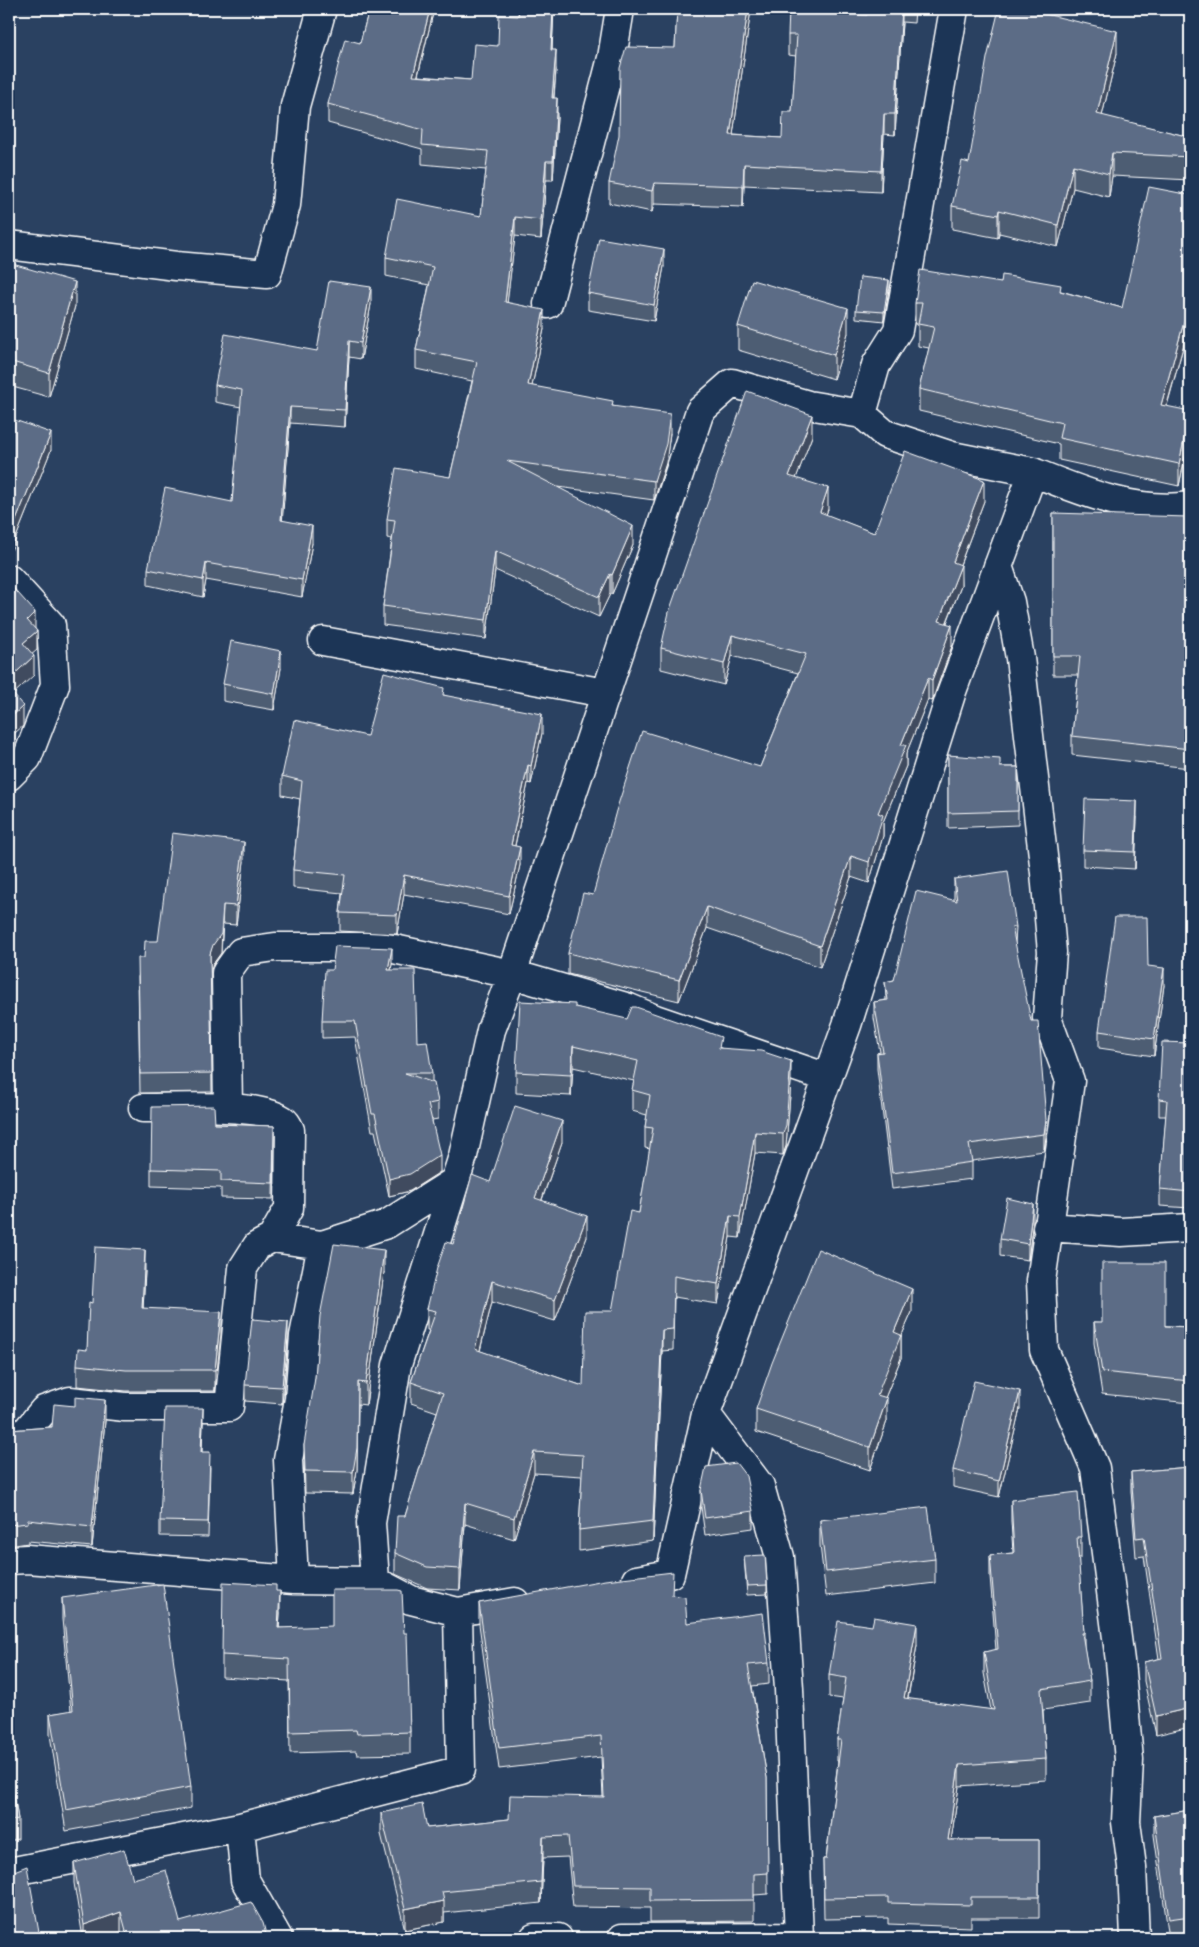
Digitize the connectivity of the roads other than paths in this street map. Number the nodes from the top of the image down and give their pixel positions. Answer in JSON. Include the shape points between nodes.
{"nodes":[{"id":1,"x":322,"y":9,"type":"edge"},
{"id":2,"x":620,"y":9,"type":"edge"},
{"id":3,"x":954,"y":9,"type":"edge"},
{"id":4,"x":9,"y":245,"type":"edge"},
{"id":5,"x":548,"y":304,"type":"dead end"},
{"id":6,"x":862,"y":414,"type":"junction"},
{"id":7,"x":1033,"y":472,"type":"junction"},
{"id":8,"x":1190,"y":506,"type":"edge"},
{"id":9,"x":998,"y":566,"type":"junction"},
{"id":10,"x":9,"y":579,"type":"edge"},
{"id":11,"x":323,"y":641,"type":"dead end"},
{"id":12,"x":605,"y":693,"type":"junction"},
{"id":13,"x":9,"y":776,"type":"edge"},
{"id":14,"x":512,"y":974,"type":"junction"},
{"id":15,"x":828,"y":1078,"type":"junction"},
{"id":16,"x":142,"y":1108,"type":"dead end"},
{"id":17,"x":228,"y":1108,"type":"junction"},
{"id":18,"x":455,"y":1181,"type":"junction"},
{"id":19,"x":1047,"y":1227,"type":"junction"},
{"id":20,"x":1190,"y":1228,"type":"edge"},
{"id":21,"x":272,"y":1238,"type":"junction"},
{"id":22,"x":322,"y":1245,"type":"junction"},
{"id":23,"x":706,"y":1414,"type":"junction"},
{"id":24,"x":9,"y":1435,"type":"edge"},
{"id":25,"x":9,"y":1560,"type":"edge"},
{"id":26,"x":294,"y":1580,"type":"junction"},
{"id":27,"x":375,"y":1581,"type":"junction"},
{"id":28,"x":612,"y":1584,"type":"edge"},
{"id":29,"x":535,"y":1598,"type":"edge"},
{"id":30,"x":458,"y":1612,"type":"junction"},
{"id":31,"x":240,"y":1827,"type":"junction"},
{"id":32,"x":9,"y":1872,"type":"edge"},
{"id":33,"x":278,"y":1938,"type":"edge"},
{"id":34,"x":534,"y":1938,"type":"edge"},
{"id":35,"x":558,"y":1938,"type":"edge"},
{"id":36,"x":622,"y":1938,"type":"edge"},
{"id":37,"x":799,"y":1938,"type":"edge"},
{"id":38,"x":1135,"y":1938,"type":"edge"}],
"edges":[{"from":1,"to":4,"type":"street","via":[[295,106],[286,205],[267,274]]},
{"from":2,"to":5,"type":"street","via":[[612,58]]},
{"from":3,"to":6,"type":"street","via":[[898,330],[876,365]]},
{"from":6,"to":7,"type":"street","via":[[885,434],[952,456]]},
{"from":6,"to":12,"type":"street","via":[[808,405],[732,383],[700,411]]},
{"from":7,"to":8,"type":"street","via":[[1100,498],[1171,509]]},
{"from":7,"to":9,"type":"street"},
{"from":9,"to":15,"type":"street","via":[[951,694]]},
{"from":9,"to":19,"type":"street","via":[[1010,602],[1020,658],[1044,864],[1052,952],[1047,1018],[1070,1082]]},
{"from":10,"to":13,"type":"street","via":[[51,625],[55,685],[27,758]]},
{"from":11,"to":12,"type":"street"},
{"from":12,"to":14,"type":"street"},
{"from":14,"to":15,"type":"street","via":[[629,1008],[655,1020]]},
{"from":14,"to":17,"type":"street","via":[[437,956],[380,947],[275,947],[241,952],[226,973]]},
{"from":14,"to":18,"type":"street","via":[[490,1030]]},
{"from":15,"to":23,"type":"street"},
{"from":16,"to":17,"type":"street"},
{"from":17,"to":21,"type":"street","via":[[270,1114],[284,1121],[290,1130],[289,1208]]},
{"from":18,"to":22,"type":"street","via":[[387,1224]]},
{"from":18,"to":27,"type":"street","via":[[397,1365],[371,1523]]},
{"from":19,"to":20,"type":"street","via":[[1121,1232]]},
{"from":19,"to":38,"type":"street","via":[[1041,1281],[1044,1350],[1095,1468],[1120,1661],[1129,1760],[1126,1822],[1132,1867]]},
{"from":21,"to":22,"type":"street"},
{"from":21,"to":24,"type":"street","via":[[256,1246],[243,1268],[229,1407],[125,1407],[70,1402],[44,1410],[22,1435]]},
{"from":22,"to":26,"type":"street","via":[[304,1336],[288,1460]]},
{"from":23,"to":28,"type":"street","via":[[670,1574]]},
{"from":23,"to":37,"type":"street","via":[[760,1486],[780,1557]]},
{"from":25,"to":26,"type":"street"},
{"from":26,"to":27,"type":"street"},
{"from":27,"to":30,"type":"street","via":[[412,1600]]},
{"from":29,"to":30,"type":"street"},
{"from":30,"to":31,"type":"street","via":[[461,1770]]},
{"from":31,"to":32,"type":"street"},
{"from":31,"to":33,"type":"street","via":[[245,1880]]},
{"from":34,"to":35,"type":"street"},
{"from":36,"to":37,"type":"street"}]}
